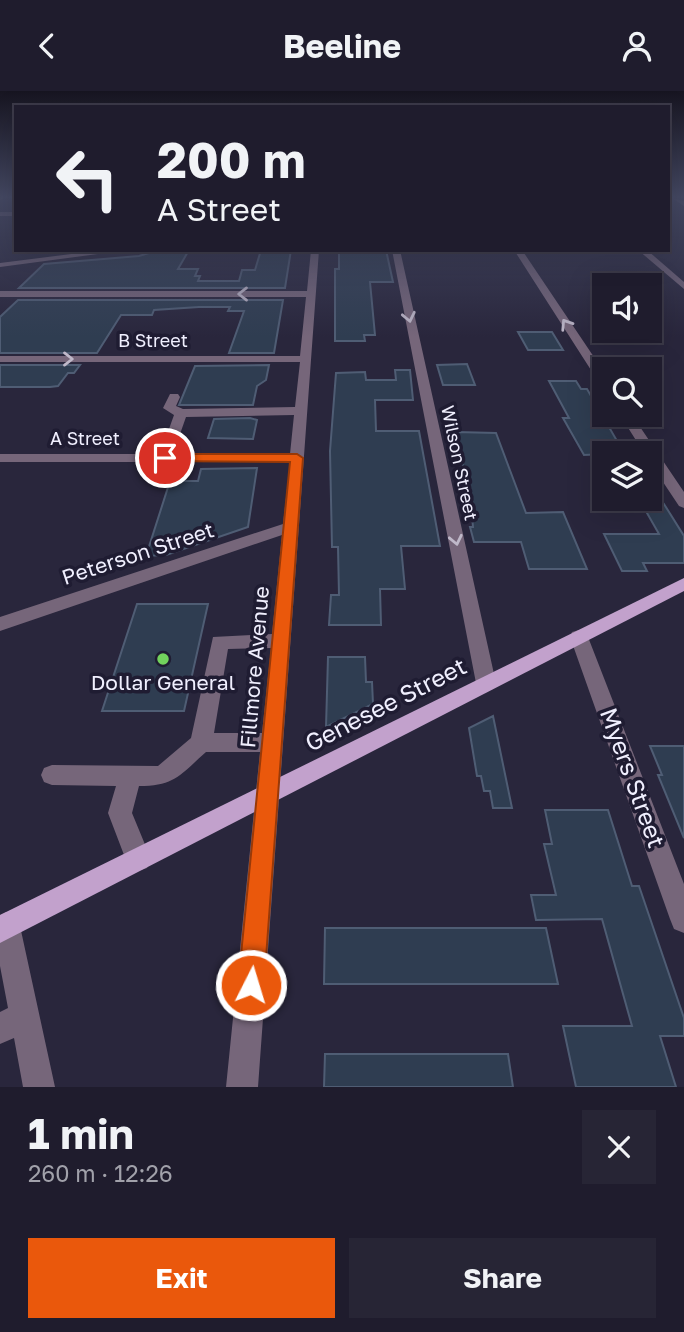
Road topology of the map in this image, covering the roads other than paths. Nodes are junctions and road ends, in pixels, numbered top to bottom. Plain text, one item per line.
1 (30, 252) edge
2 (110, 252) edge
3 (315, 252) edge
4 (396, 252) edge
5 (519, 252) edge
6 (644, 252) edge
7 (17, 263) junction
8 (0, 265) edge
9 (0, 277) edge
10 (684, 286) edge
11 (0, 294) edge
12 (311, 294) junction
13 (0, 359) edge
14 (305, 359) junction
15 (592, 363) edge
16 (174, 397) dead end
17 (301, 411) junction
18 (181, 413) junction
19 (634, 427) edge
20 (165, 458) junction
21 (297, 458) junction
22 (2, 462) edge
23 (684, 503) edge
24 (290, 527) junction
25 (684, 585) edge
26 (0, 624) edge
27 (579, 637) junction
28 (281, 641) junction
29 (486, 683) junction
30 (272, 742) junction
31 (201, 743) junction
32 (52, 775) dead end
33 (131, 775) junction
34 (267, 796) junction
35 (138, 859) junction
36 (684, 919) edge
37 (3, 927) edge
38 (12, 1022) edge
39 (39, 1087) edge
40 (242, 1087) edge

1 - 7 street
2 - 7 street
3 - 12 street, Fillmore Avenue
4 -> 29 street, Wilson Street
15 -> 5 street
6 - 10 street
7 - 8 street
7 - 9 street
12 -> 11 street
12 - 14 street, Fillmore Avenue
13 -> 14 street, B Street
14 - 17 street, Fillmore Avenue
16 - 18 street
17 - 18 street
17 - 21 street, Fillmore Avenue
18 - 20 street
19 - 23 street
20 - 21 street, A Street
20 - 22 street, A Street
21 - 24 street, Fillmore Avenue
24 - 26 street, Peterson Street
24 - 28 street, Fillmore Avenue
25 - 27 main road, Genesee Street
27 - 29 main road, Genesee Street
27 - 36 street, Myers Street
28 - 30 street, Fillmore Avenue
28 - 31 street
29 - 34 main road, Genesee Street
30 - 31 street
30 - 34 street, Fillmore Avenue
31 - 33 street
32 - 33 street
33 - 35 street
34 - 35 main road, Genesee Street
34 - 40 street, Fillmore Avenue
35 - 37 main road, Genesee Street
37 - 38 street
38 - 39 street

